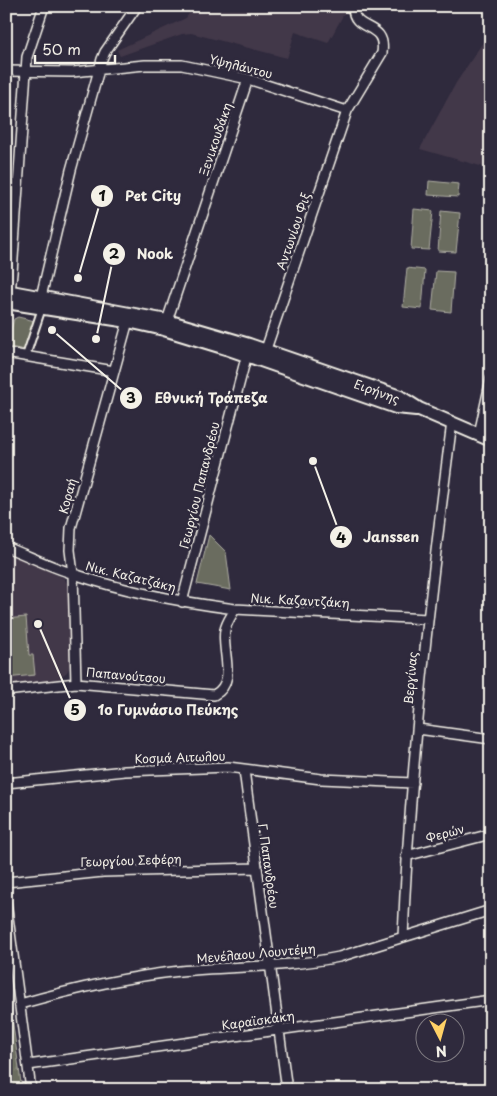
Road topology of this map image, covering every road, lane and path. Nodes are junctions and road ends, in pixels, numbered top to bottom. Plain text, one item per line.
1 (44, 6) edge
2 (137, 6) edge
3 (353, 6) edge
4 (100, 69) junction
5 (6, 71) edge
6 (26, 72) junction
7 (248, 79) junction
8 (347, 111) junction
9 (8, 299) edge
10 (41, 303) junction
11 (128, 321) junction
12 (167, 321) junction
13 (248, 350) junction
14 (6, 353) edge
15 (264, 355) junction
16 (26, 356) junction
17 (114, 371) junction
18 (491, 379) edge
19 (452, 422) junction
20 (485, 437) edge
21 (6, 547) edge
22 (73, 574) junction
23 (182, 602) junction
24 (235, 609) junction
25 (428, 619) junction
26 (76, 683) junction
27 (6, 691) edge
28 (214, 695) joint
29 (418, 729) junction
30 (491, 739) edge
31 (244, 770) junction
32 (6, 783) edge
33 (413, 783) junction
34 (491, 834) edge
35 (406, 856) junction
36 (256, 868) junction
37 (6, 882) edge
38 (6, 902) edge
39 (491, 910) edge
40 (403, 937) junction
41 (271, 966) junction
42 (491, 1000) edge
43 (20, 1004) junction
44 (279, 1029) junction
45 (28, 1065) junction
46 (31, 1090) edge
47 (287, 1090) edge

1 - 6 street
2 - 4 street
3 - 8 street, Αντωνίου Φιξ
4 - 6 street, Υψηλάντου
4 - 7 street, Υψηλάντου
4 - 10 street
5 - 6 street, Υψηλάντου
6 - 9 street
7 - 8 street, Υψηλάντου
7 - 12 street, Ξενικουδάκη
8 - 15 street, Αντωνίου Φιξ
9 - 10 main road, Ειρήνης
10 - 11 main road, Ειρήνης
10 - 12 main road, Ειρήνης
10 - 16 street
11 - 13 main road, Ειρήνης
11 - 17 street, Κοραή
12 - 13 main road, Ειρήνης
13 - 15 main road, Ειρήνης
13 - 23 street, Γεωργίου Παπανδρέου
14 - 16 street
15 - 19 main road, Ειρήνης
16 - 17 street
17 - 22 street, Κοραή
18 - 20 street
19 - 20 main road, Ειρήνης
19 - 25 street, Βεργίνας
21 - 22 street
22 - 23 street, Νικ. Καζατζάκη
22 - 26 street, Κοραή
23 - 24 street, Νικ. Καζατζάκη
24 - 25 street, Νικ. Καζαντζάκη
24 - 28 street, Νικ. Καζαντζάκη
25 - 29 street, Βεργίνας
26 - 27 street, Παπανούτσου
26 - 28 street, Παπανούτσου
29 - 30 street
29 - 33 street, Βεργίνας
31 - 32 street, Κοσμά Αιτωλου
31 - 33 street, Κοσμά Αιτωλου
31 - 36 street, Γ. Παπανδρέου
33 - 35 street, Βεργίνας
34 - 35 street, Φερών
35 - 40 street, Βεργίνας
36 - 37 street, Γεωργίου Σεφέρη
36 - 41 street, Γ. Παπανδρέου
38 - 43 street
39 - 40 street, Μενέλαου Λουντέμη
40 - 41 street, Μενέλαου Λουντέμη
41 - 43 street, Μενέλαου Λουντέμη
41 - 44 street, Γ. Παπανδρέου
42 - 44 street, Καραϊσκάκη
43 - 45 street
44 - 45 street, Καραϊσκάκη
44 - 47 street, Γ. Παπανδρέου
45 - 46 street

